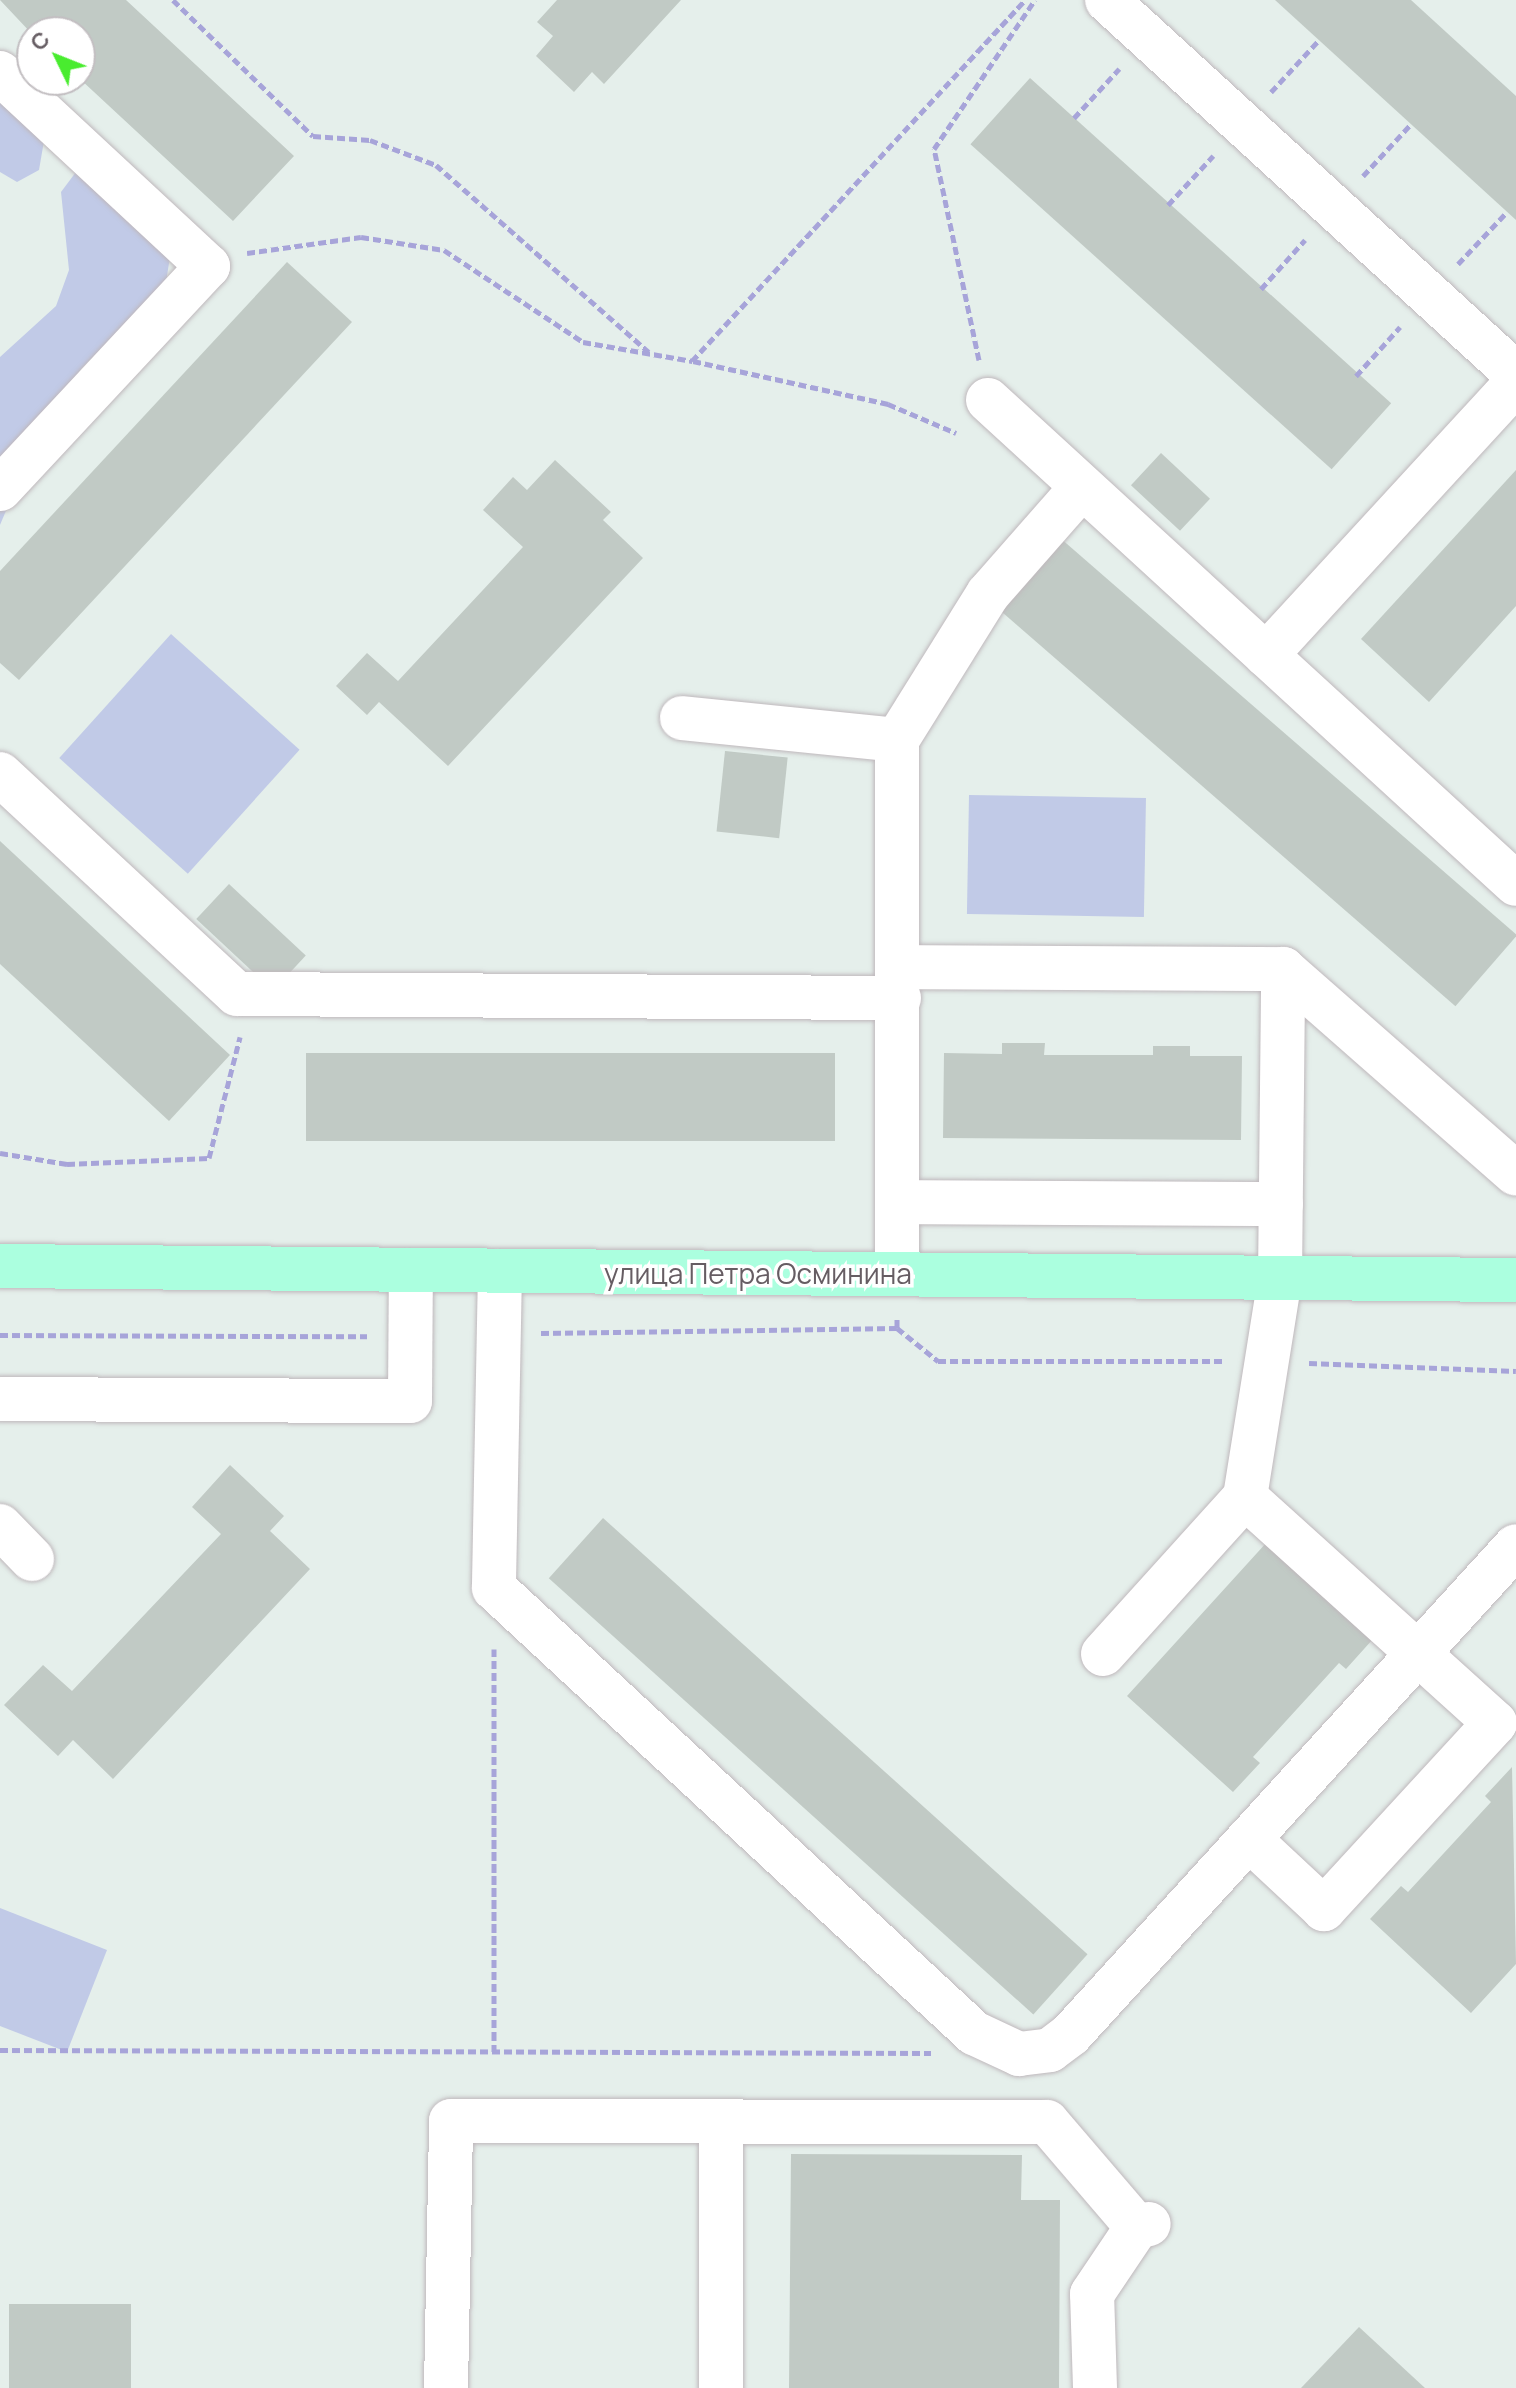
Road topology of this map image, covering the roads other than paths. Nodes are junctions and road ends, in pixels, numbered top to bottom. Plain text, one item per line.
1 (1107, 0) edge
2 (0, 73) edge
3 (1516, 374) edge
4 (1516, 383) edge
5 (979, 420) road end
6 (1082, 487) junction
7 (0, 489) edge
8 (1266, 655) junction
9 (682, 718) dead end
10 (897, 740) junction
11 (0, 774) edge
12 (1516, 884) edge
13 (1283, 969) junction
14 (899, 982) junction
15 (1516, 1174) edge
16 (897, 1202) junction
17 (1281, 1204) junction
18 (0, 1266) edge
19 (411, 1270) junction
20 (500, 1271) junction
21 (897, 1274) junction
22 (1280, 1278) junction
23 (1516, 1280) edge
24 (0, 1399) edge
25 (1245, 1497) junction
26 (0, 1526) edge
27 (1516, 1546) edge
28 (32, 1559) dead end
29 (1417, 1653) junction
30 (1103, 1654) dead end
31 (1505, 1733) edge
32 (1249, 1839) junction
33 (721, 2124) junction
34 (446, 2388) edge
35 (721, 2388) edge
36 (1095, 2388) edge

1 - 3 lane
2 - 7 lane
4 - 8 lane
5 - 6 lane
6 - 8 lane
6 - 10 lane
8 - 12 lane
9 - 10 lane
10 - 14 lane
11 - 14 lane
13 - 14 lane
13 - 15 lane
13 - 17 lane
14 - 16 lane
16 - 17 lane
16 - 21 lane
17 - 22 lane
18 - 19 main road, улица Петра Осминина
19 - 20 main road, улица Петра Осминина
19 - 24 lane
20 - 21 main road, улица Петра Осминина
20 - 32 lane
21 - 22 main road, улица Петра Осминина
22 - 23 main road, улица Петра Осминина
22 - 25 lane
25 - 29 lane
25 - 30 lane
26 - 28 lane
27 - 29 lane
29 - 31 lane
29 - 32 lane
31 - 32 lane
33 - 34 lane
33 - 35 lane
33 - 36 lane

